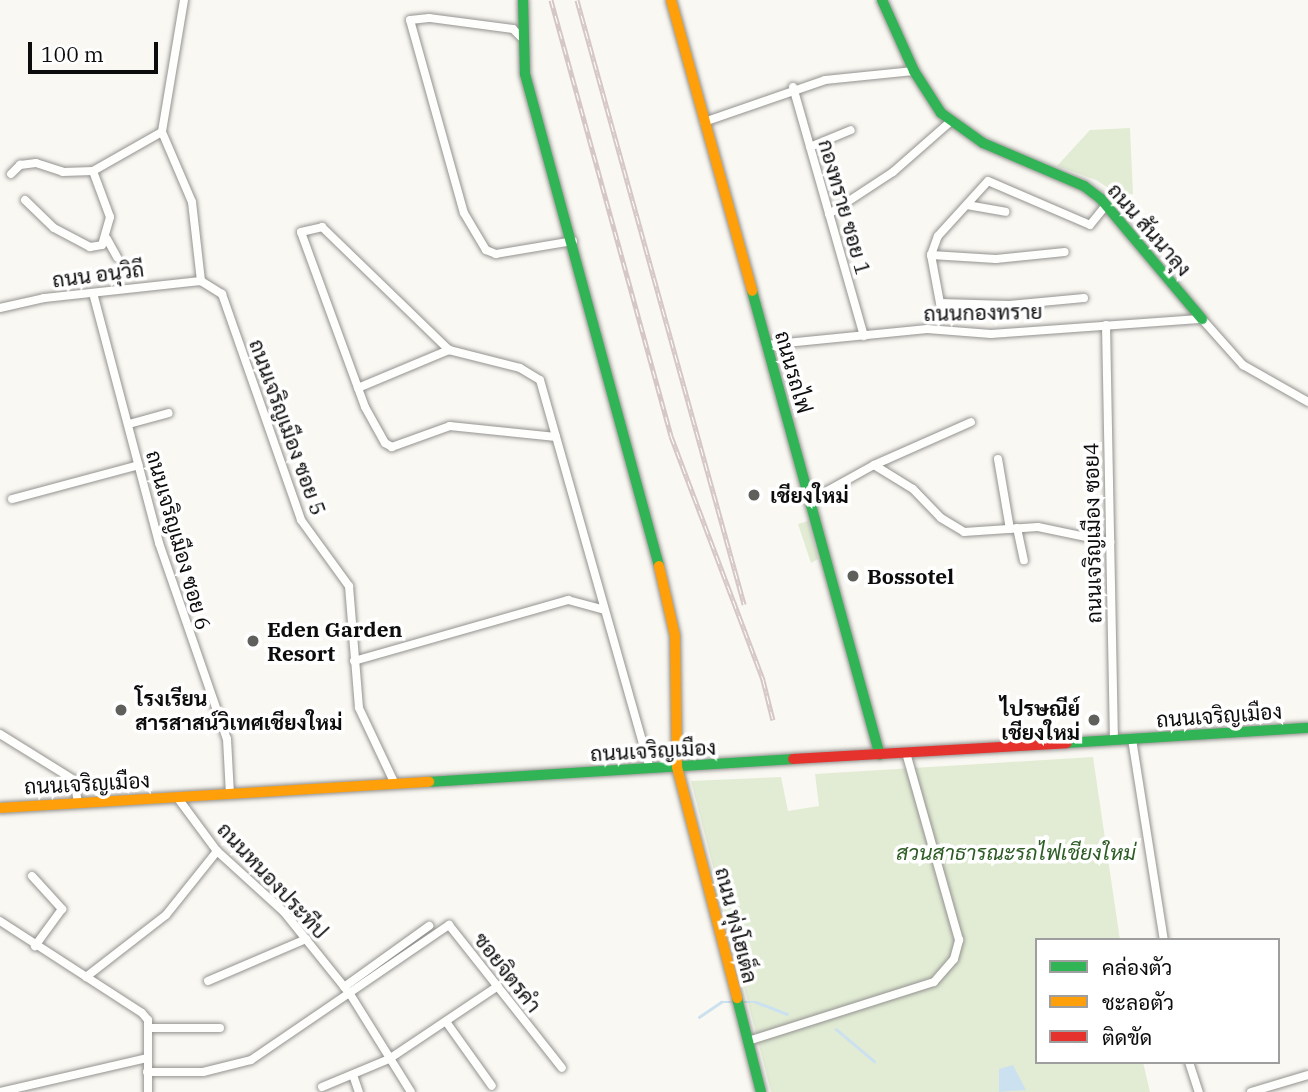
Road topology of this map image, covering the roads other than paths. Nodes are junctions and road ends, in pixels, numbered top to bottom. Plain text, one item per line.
1 (184, 0) edge
2 (523, 0) edge
3 (671, 0) edge
4 (882, 0) edge
5 (521, 37) junction
6 (914, 71) junction
7 (793, 88) junction
8 (951, 121) junction
9 (704, 122) junction
10 (851, 130) dead end
11 (162, 132) junction
12 (810, 148) junction
13 (93, 171) junction
14 (11, 174) dead end
15 (25, 200) dead end
16 (967, 205) junction
17 (1106, 205) junction
18 (1005, 212) dead end
19 (829, 214) junction
20 (107, 239) junction
21 (573, 242) junction
22 (1065, 252) dead end
23 (931, 255) junction
24 (117, 257) dead end
25 (201, 281) junction
26 (93, 293) junction
27 (1084, 298) dead end
28 (0, 309) edge
29 (1202, 319) junction
30 (1106, 325) junction
31 (864, 336) junction
32 (766, 345) junction
33 (449, 350) junction
34 (358, 388) junction
35 (1308, 402) edge
36 (169, 413) dead end
37 (971, 422) dead end
38 (129, 424) junction
39 (555, 437) junction
40 (998, 459) dead end
41 (139, 465) junction
42 (874, 465) junction
43 (12, 499) dead end
44 (809, 501) junction
45 (1014, 528) junction
46 (1110, 542) junction
47 (1024, 559) dead end
48 (603, 609) junction
49 (354, 661) junction
50 (1308, 728) edge
51 (0, 734) edge
52 (1132, 739) junction
53 (1114, 740) junction
54 (677, 748) junction
55 (906, 754) junction
56 (880, 755) junction
57 (677, 767) junction
58 (698, 767) junction
59 (653, 769) junction
60 (395, 784) junction
61 (230, 794) junction
62 (177, 797) junction
63 (78, 803) junction
64 (0, 808) edge
65 (217, 851) junction
66 (32, 876) dead end
67 (0, 921) edge
68 (429, 926) dead end
69 (1164, 938) edge
70 (306, 939) junction
71 (35, 946) junction
72 (86, 977) junction
73 (208, 981) dead end
74 (498, 986) junction
75 (347, 991) junction
76 (447, 1023) junction
77 (148, 1028) junction
78 (220, 1028) dead end
79 (748, 1041) junction
80 (147, 1058) junction
81 (389, 1059) junction
82 (1190, 1064) edge
83 (562, 1068) dead end
84 (147, 1072) junction
85 (353, 1074) junction
86 (1308, 1075) edge
87 (492, 1086) dead end
88 (322, 1087) dead end
89 (0, 1092) edge
90 (148, 1092) edge
91 (359, 1092) edge
92 (411, 1092) edge
93 (761, 1092) edge
94 (1199, 1092) edge
95 (1251, 1092) edge

1 - 11 street
2 - 5 main road, ถนน ทุ่งโฮเต็ล
3 - 9 main road, ถนนรถไฟ
4 - 6 main road, ถนน สันนาลุง
5 - 21 main road, ถนน ทุ่งโฮเต็ล
5 - 21 street
6 - 7 street
6 - 8 main road, ถนน สันนาลุง
7 - 9 street
7 - 12 street, กองทราย ซอย 1
8 - 17 main road, ถนน สันนาลุง
8 - 19 street
9 - 32 main road, ถนนรถไฟ
10 - 12 street
11 - 13 street
11 - 25 street
12 - 19 street, กองทราย ซอย 1
13 - 14 street
13 - 20 street
15 - 20 street
16 - 17 street
16 - 18 street
16 - 23 street
17 - 29 main road, ถนน สันนาลุง
19 - 31 street, กองทราย ซอย 1
20 - 24 street
21 - 54 main road, ถนน ทุ่งโฮเต็ล
22 - 23 street
23 - 27 street
25 - 26 street, ถนน อนุวิถี
25 - 49 street, ถนนเจริญเมือง ซอย 5
26 - 28 street, ถนน อนุวิถี
26 - 38 street, ถนนเจริญเมือง ซอย 6
29 - 30 street, ถนนกองทราย
29 - 35 street, ถนน สันนาลุง
30 - 31 street, ถนนกองทราย
30 - 46 street, ถนนเจริญเมือง ซอย4
31 - 32 street, ถนนกองทราย
32 - 44 main road, ถนนรถไฟ
33 - 34 street
33 - 34 street
33 - 39 street
34 - 39 street
36 - 38 street
37 - 42 street
38 - 41 street, ถนนเจริญเมือง ซอย 6
39 - 48 street
40 - 45 street
41 - 43 street
41 - 61 street, ถนนเจริญเมือง ซอย 6
42 - 44 street
42 - 45 street
44 - 56 main road, ถนนรถไฟ
45 - 46 street
45 - 47 street
46 - 53 street, ถนนเจริญเมือง ซอย4
48 - 49 street
48 - 59 street
49 - 60 street, ถนนเจริญเมือง ซอย 5
50 - 52 main road, ถนนเจริญเมือง
51 - 63 street
52 - 53 main road, ถนนเจริญเมือง
52 - 69 street
53 - 55 main road, ถนนเจริญเมือง
54 - 57 main road, ถนน ทุ่งโฮเต็ล
54 - 58 main road
54 - 59 main road
55 - 56 main road, ถนนเจริญเมือง
55 - 79 street
56 - 58 main road, ถนนเจริญเมือง
57 - 58 main road, ถนนเจริญเมือง
57 - 59 main road, ถนนเจริญเมือง
57 - 79 main road, ถนน ทุ่งโฮเต็ล
59 - 60 main road, ถนนเจริญเมือง
60 - 61 main road, ถนนเจริญเมือง
61 - 62 main road, ถนนเจริญเมือง
62 - 63 main road, ถนนเจริญเมือง
62 - 65 street, ถนนหนองประทีป
63 - 64 main road, ถนนเจริญเมือง
65 - 70 street, ถนนหนองประทีป
65 - 72 street
66 - 71 street
67 - 71 street
68 - 75 street
70 - 73 street
70 - 75 street, ถนนหนองประทีป
71 - 72 street
72 - 77 street
74 - 75 street, ซอยจิตรคำ
74 - 76 street
74 - 83 street, ซอยจิตรคำ
75 - 81 street, ถนนหนองประทีป
75 - 84 street
76 - 81 street
76 - 87 street
77 - 78 street
77 - 80 street
79 - 93 main road, ถนน ทุ่งโฮเต็ล
80 - 84 street
80 - 89 street
81 - 85 street
81 - 92 street, ถนนหนองประทีป
82 - 94 street
84 - 90 street
85 - 88 street
85 - 91 street
86 - 95 street

